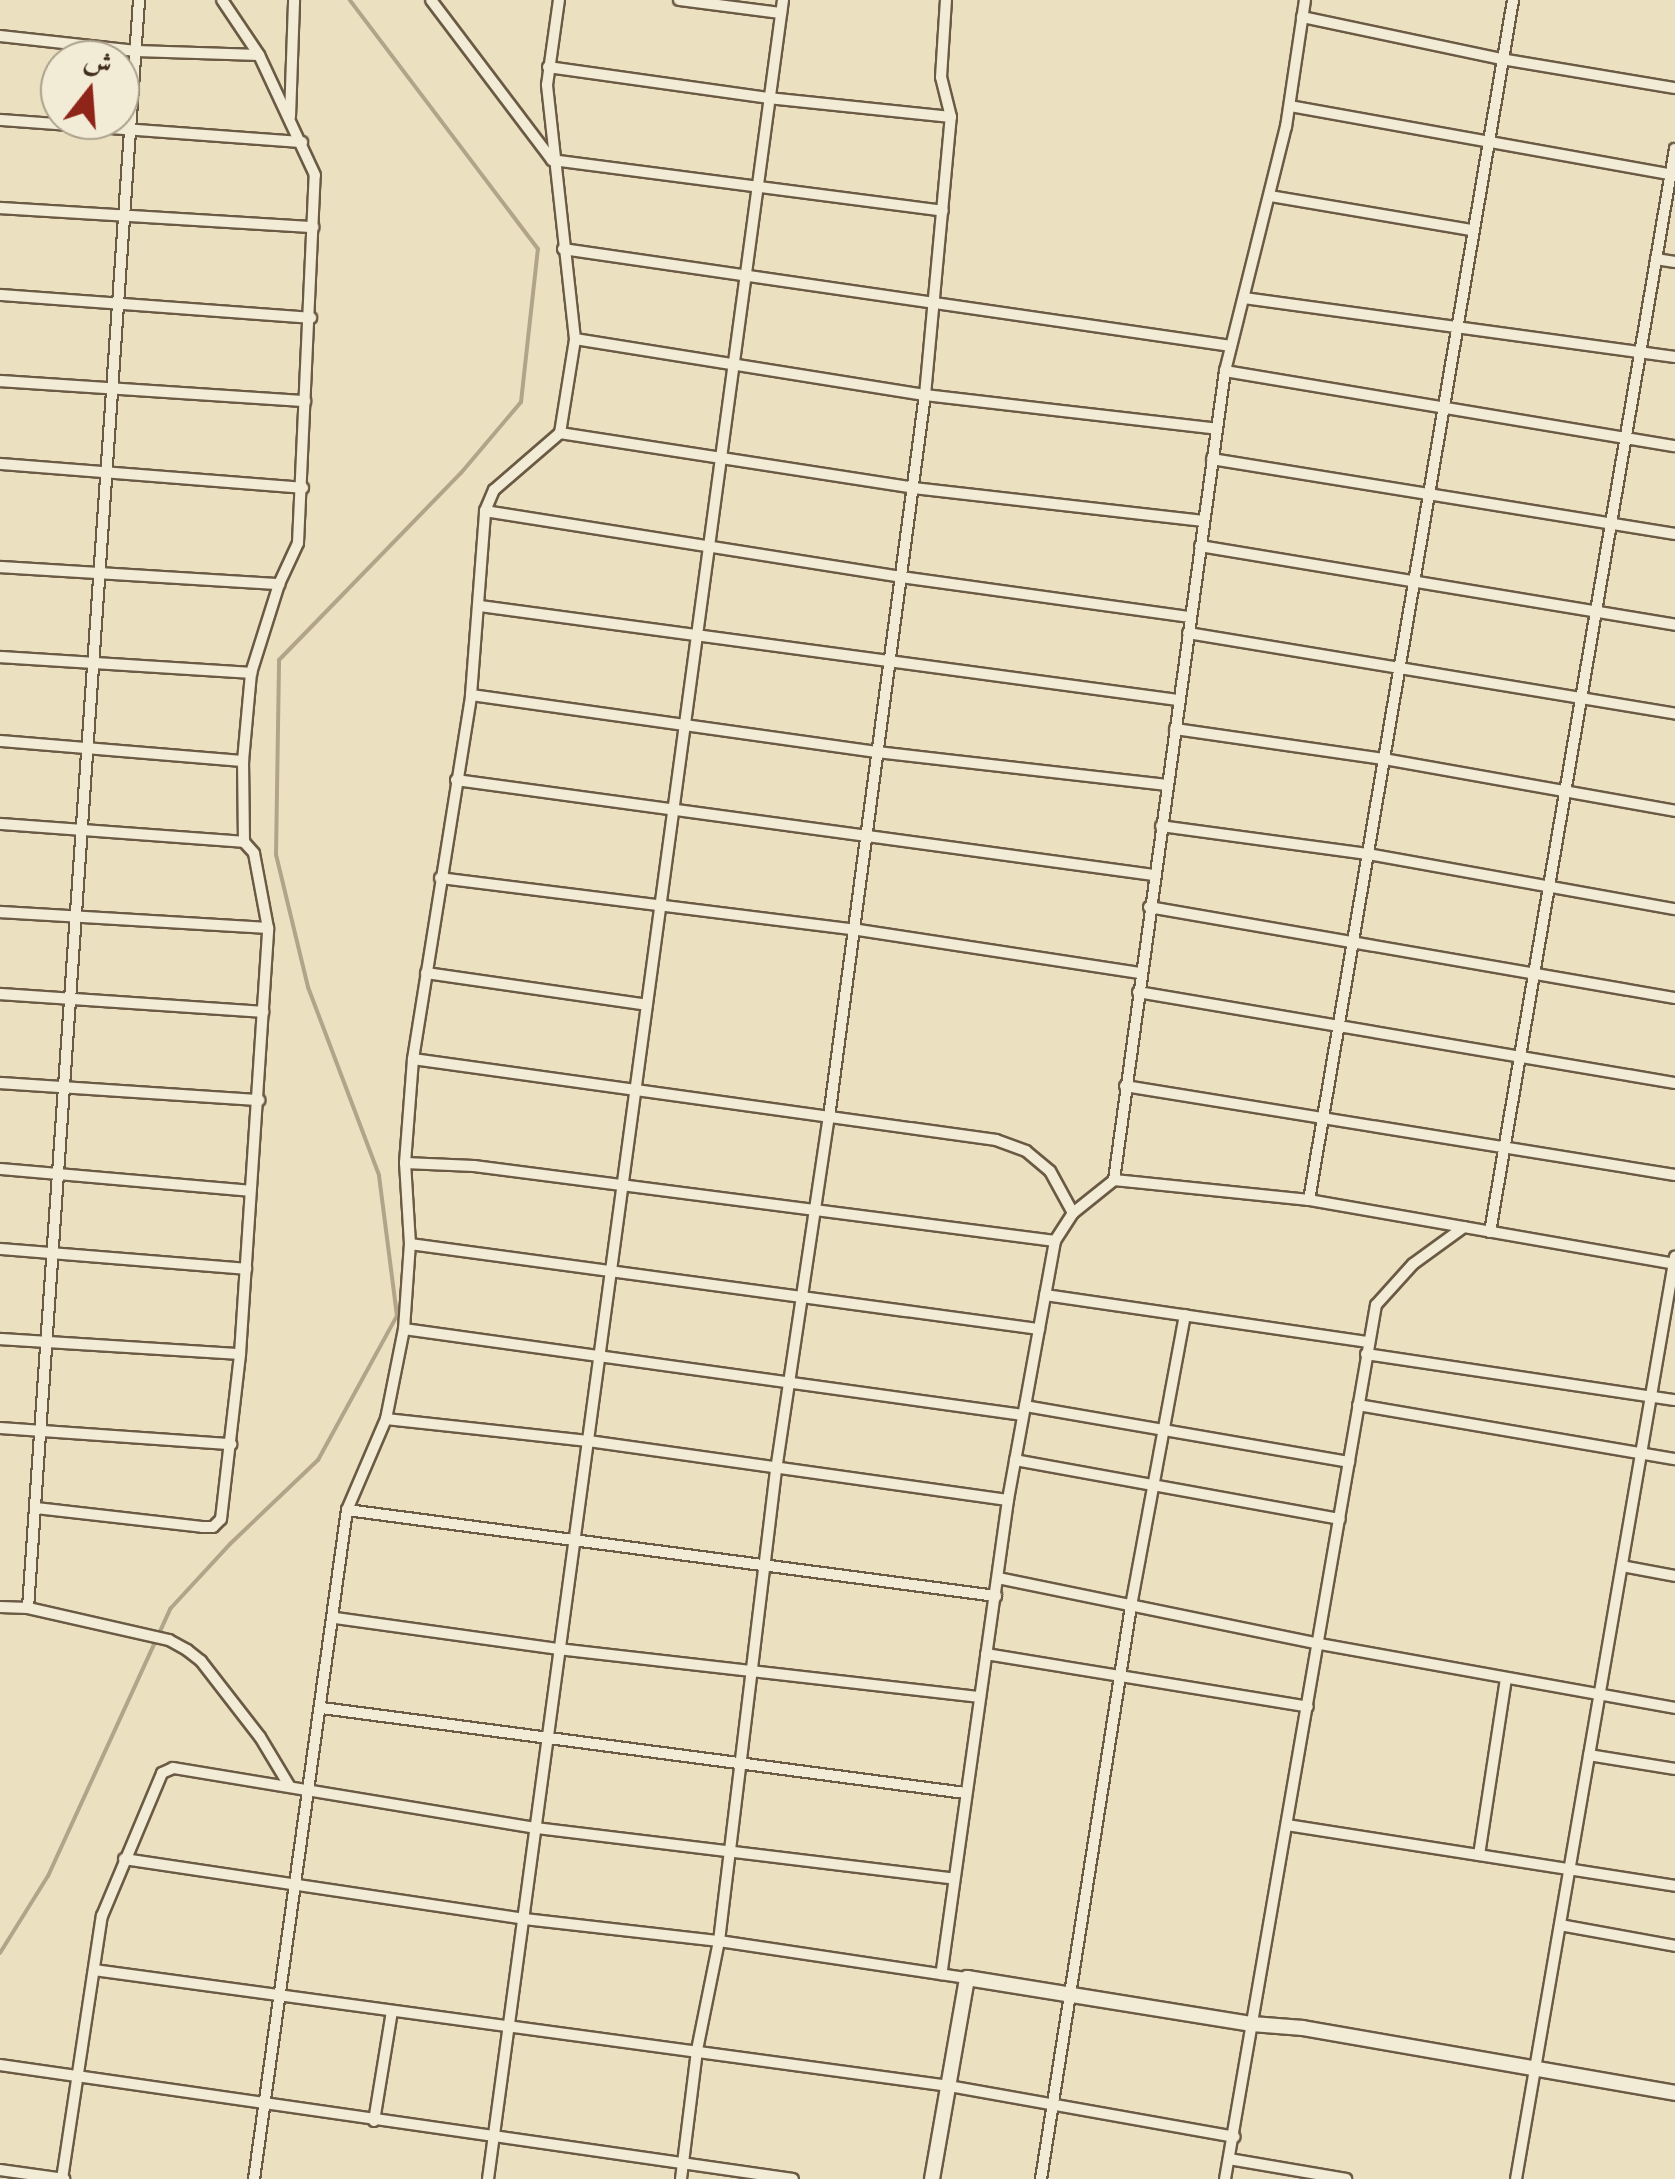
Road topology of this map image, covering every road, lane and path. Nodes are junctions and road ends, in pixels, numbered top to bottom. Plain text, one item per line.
1 (140, 0) edge
2 (222, 0) edge
3 (294, 0) edge
4 (431, 0) edge
5 (559, 0) edge
6 (679, 0) edge
7 (783, 0) edge
8 (946, 0) edge
9 (1305, 0) edge
10 (1512, 0) edge
11 (782, 14) junction
12 (1302, 17) junction
13 (0, 36) edge
14 (40, 40) edge
15 (137, 40) edge
16 (140, 51) edge
17 (259, 55) junction
18 (1501, 58) junction
19 (548, 66) junction
20 (1675, 88) edge
21 (768, 98) junction
22 (1290, 106) junction
23 (951, 117) junction
24 (290, 118) junction
25 (0, 120) edge
26 (40, 123) edge
27 (140, 131) edge
28 (1488, 139) junction
29 (127, 140) edge
30 (302, 142) junction
31 (1675, 149) edge
32 (552, 160) junction
33 (1673, 174) edge
34 (757, 187) junction
35 (1270, 196) junction
36 (0, 208) edge
37 (942, 211) junction
38 (121, 218) junction
39 (314, 227) junction
40 (1472, 230) junction
41 (563, 249) junction
42 (1656, 259) junction
43 (1675, 262) edge
44 (748, 277) junction
45 (0, 294) edge
46 (1244, 298) junction
47 (115, 302) junction
48 (934, 306) junction
49 (311, 318) junction
50 (1458, 327) junction
51 (574, 339) junction
52 (1231, 346) junction
53 (1640, 351) junction
54 (1675, 356) edge
55 (735, 367) junction
56 (1225, 371) junction
57 (0, 381) edge
58 (111, 389) junction
59 (925, 395) junction
60 (305, 401) junction
61 (1444, 406) junction
62 (1216, 429) junction
63 (560, 432) junction
64 (1626, 437) junction
65 (1675, 446) edge
66 (721, 458) junction
67 (1212, 459) junction
68 (0, 464) edge
69 (108, 472) junction
70 (302, 488) junction
71 (914, 488) junction
72 (1430, 493) junction
73 (485, 511) junction
74 (1203, 521) junction
75 (1609, 523) junction
76 (1675, 534) edge
77 (709, 545) junction
78 (1200, 546) junction
79 (0, 567) edge
80 (100, 575) junction
81 (901, 577) junction
82 (1415, 580) junction
83 (279, 584) junction
84 (480, 606) junction
85 (1594, 610) junction
86 (1190, 616) junction
87 (1675, 625) edge
88 (1188, 633) junction
89 (694, 637) junction
90 (0, 656) edge
91 (889, 662) junction
92 (95, 664) junction
93 (1400, 666) junction
94 (251, 674) junction
95 (472, 695) junction
96 (1580, 696) junction
97 (1178, 700) junction
98 (1675, 714) edge
99 (684, 725) junction
100 (1174, 728) junction
101 (0, 741) edge
102 (86, 746) junction
103 (877, 752) junction
104 (1384, 759) junction
105 (243, 761) junction
106 (456, 780) junction
107 (1166, 786) junction
108 (1564, 790) junction
109 (674, 809) junction
110 (1675, 811) edge
111 (0, 824) edge
112 (1161, 826) junction
113 (80, 830) junction
114 (866, 835) junction
115 (244, 842) junction
116 (1368, 854) junction
117 (1154, 874) junction
118 (440, 878) junction
119 (1548, 884) junction
120 (662, 906) junction
121 (1150, 908) junction
122 (1675, 909) edge
123 (0, 912) edge
124 (77, 918) junction
125 (268, 928) junction
126 (852, 928) junction
127 (1353, 943) junction
128 (426, 973) junction
129 (1140, 973) junction
130 (1533, 974) junction
131 (1138, 992) junction
132 (0, 994) edge
133 (72, 998) junction
134 (1675, 998) edge
135 (647, 1005) junction
136 (263, 1012) junction
137 (1339, 1026) junction
138 (1520, 1056) junction
139 (413, 1059) junction
140 (0, 1083) edge
141 (1675, 1083) edge
142 (1124, 1086) junction
143 (66, 1087) junction
144 (636, 1090) junction
145 (259, 1100) junction
146 (829, 1116) junction
147 (1323, 1118) junction
148 (1504, 1147) junction
149 (405, 1163) junction
150 (0, 1169) edge
151 (59, 1174) junction
152 (1675, 1175) edge
153 (1114, 1180) junction
154 (622, 1185) junction
155 (250, 1191) junction
156 (1309, 1200) junction
157 (816, 1210) junction
158 (1074, 1213) junction
159 (1464, 1227) junction
160 (1490, 1232) junction
161 (1055, 1241) junction
162 (410, 1244) junction
163 (0, 1249) edge
164 (54, 1254) junction
165 (1675, 1262) edge
166 (246, 1269) junction
167 (612, 1272) junction
168 (1045, 1295) junction
169 (803, 1296) junction
170 (1185, 1315) junction
171 (404, 1329) junction
172 (1039, 1330) junction
173 (0, 1339) edge
174 (48, 1342) junction
175 (1367, 1348) junction
176 (240, 1354) junction
177 (602, 1357) junction
178 (789, 1383) junction
179 (1651, 1396) junction
180 (1675, 1400) edge
181 (1358, 1405) junction
182 (1024, 1410) junction
183 (386, 1419) junction
184 (0, 1428) edge
185 (1162, 1429) junction
186 (41, 1431) junction
187 (588, 1442) junction
188 (230, 1444) junction
189 (1641, 1453) junction
190 (1675, 1459) edge
191 (1015, 1460) junction
192 (1349, 1462) junction
193 (776, 1470) junction
194 (1152, 1485) junction
195 (1008, 1500) junction
196 (36, 1508) junction
197 (348, 1510) junction
198 (1340, 1519) junction
199 (572, 1539) junction
200 (763, 1566) junction
201 (1622, 1566) junction
202 (1675, 1576) edge
203 (998, 1578) junction
204 (996, 1596) junction
205 (1130, 1606) junction
206 (0, 1608) edge
207 (28, 1608) junction
208 (335, 1618) junction
209 (1320, 1644) junction
210 (558, 1649) junction
211 (986, 1654) junction
212 (751, 1671) junction
213 (1120, 1678) junction
214 (1506, 1679) junction
215 (1599, 1696) junction
216 (980, 1698) junction
217 (1308, 1707) junction
218 (322, 1708) junction
219 (1675, 1708) edge
220 (547, 1736) junction
221 (1589, 1755) junction
222 (740, 1762) junction
223 (1675, 1769) edge
224 (290, 1787) junction
225 (309, 1791) junction
226 (966, 1794) junction
227 (1287, 1825) junction
228 (536, 1828) junction
229 (730, 1850) junction
230 (1479, 1855) junction
231 (124, 1858) junction
232 (1570, 1869) junction
233 (952, 1878) junction
234 (295, 1884) junction
235 (1675, 1886) edge
236 (525, 1920) junction
237 (1560, 1924) junction
238 (719, 1941) junction
239 (1675, 1946) edge
240 (94, 1970) junction
241 (940, 1974) junction
242 (966, 1978) junction
243 (278, 1996) junction
244 (1073, 1996) junction
245 (392, 2011) junction
246 (1252, 2024) junction
247 (510, 2027) junction
248 (697, 2050) junction
249 (0, 2065) edge
250 (1535, 2068) junction
251 (77, 2079) junction
252 (949, 2086) junction
253 (1675, 2093) edge
254 (1052, 2102) junction
255 (262, 2105) junction
256 (374, 2122) junction
257 (1234, 2137) junction
258 (494, 2139) junction
259 (1229, 2159) junction
260 (683, 2164) junction
261 (0, 2170) edge
262 (63, 2179) edge
263 (254, 2179) edge
264 (488, 2179) edge
265 (681, 2179) edge
266 (792, 2179) edge
267 (932, 2179) edge
268 (1041, 2179) edge
269 (1225, 2179) edge
270 (1346, 2179) edge
271 (1516, 2179) edge

1 - 15 street
2 - 17 street
3 - 24 street
4 - 32 street
5 - 19 street
6 - 11 street
7 - 11 street
8 - 23 street
9 - 12 street
10 - 18 street
11 - 21 street
12 - 18 street
12 - 22 street
13 - 14 street
16 - 17 street
17 - 24 street
18 - 20 street
18 - 28 street
19 - 21 street
19 - 32 street
21 - 23 street
21 - 34 street
22 - 28 street
22 - 35 street
23 - 37 street
24 - 30 street
25 - 26 street
27 - 30 street
28 - 33 street
28 - 40 street
29 - 38 street
30 - 39 street
31 - 33 street
32 - 34 street
32 - 41 street
33 - 42 street
34 - 37 street
34 - 44 street
35 - 40 street
35 - 46 street
36 - 38 street
37 - 48 street
38 - 39 street
38 - 47 street
39 - 49 street
40 - 50 street
41 - 44 street
41 - 51 street
42 - 43 street
42 - 53 street
44 - 48 street
44 - 55 street
45 - 47 street
46 - 50 street
46 - 52 street
47 - 49 street
47 - 58 street
48 - 52 street
48 - 59 street
49 - 60 street
50 - 53 street
50 - 61 street
51 - 55 street
51 - 63 street
52 - 56 street
53 - 54 street
53 - 64 street
55 - 59 street
55 - 66 street
56 - 61 street
56 - 62 street
57 - 58 street
58 - 60 street
58 - 69 street
59 - 62 street
59 - 71 street
60 - 70 street
61 - 64 street
61 - 72 street
62 - 67 street
63 - 66 street
63 - 73 street
64 - 65 street
64 - 75 street
66 - 71 street
66 - 77 street
67 - 72 street
67 - 74 street
68 - 69 street
69 - 70 street
69 - 80 street
70 - 83 street
71 - 74 street
71 - 81 street
72 - 75 street
72 - 82 street
73 - 77 street
73 - 84 street
74 - 78 street
75 - 76 street
75 - 85 street
77 - 81 street
77 - 89 street
78 - 82 street
78 - 86 street
79 - 80 street
80 - 83 street
80 - 92 street
81 - 86 street
81 - 91 street
82 - 85 street
82 - 93 street
83 - 94 street
84 - 89 street
84 - 95 street
85 - 87 street
85 - 96 street
86 - 88 street
88 - 93 street
88 - 97 street
89 - 91 street
89 - 99 street
90 - 92 street
91 - 97 street
91 - 103 street
92 - 94 street
92 - 102 street
93 - 96 street
93 - 104 street
94 - 105 street
95 - 99 street
95 - 106 street
96 - 98 street
96 - 108 street
97 - 100 street
99 - 103 street
99 - 109 street
100 - 104 street
100 - 107 street
101 - 102 street
102 - 105 street
102 - 113 street
103 - 107 street
103 - 114 street
104 - 108 street
104 - 116 street
105 - 115 street
106 - 109 street
106 - 118 street
107 - 112 street
108 - 110 street
108 - 119 street
109 - 114 street
109 - 120 street
111 - 113 street
112 - 116 street
112 - 117 street
113 - 115 street
113 - 124 street
114 - 117 street
114 - 126 street
115 - 125 street
116 - 119 street
116 - 127 street
117 - 121 street
118 - 120 street
118 - 128 street
119 - 122 street
119 - 130 street
120 - 126 street
120 - 135 street
121 - 127 street
121 - 129 street
123 - 124 street
124 - 125 street
124 - 133 street
125 - 136 street
126 - 129 street
126 - 146 street
127 - 130 street
127 - 137 street
128 - 135 street
128 - 139 street
129 - 131 street
130 - 134 street
130 - 138 street
131 - 137 street
131 - 142 street
132 - 133 street
133 - 136 street
133 - 143 street
135 - 144 street
136 - 145 street
137 - 138 street
137 - 147 street
138 - 141 street
138 - 148 street
139 - 144 street
139 - 149 street
140 - 143 street
142 - 147 street
142 - 153 street
143 - 145 street
143 - 151 street
144 - 146 street
144 - 154 street
145 - 155 street
146 - 157 street
146 - 158 street
147 - 148 street
147 - 156 street
148 - 152 street
148 - 160 street
149 - 154 street
149 - 162 street
150 - 151 street
151 - 155 street
151 - 164 street
153 - 156 street
153 - 158 street
154 - 157 street
154 - 167 street
155 - 166 street
156 - 159 street
157 - 161 street
157 - 169 street
158 - 161 street
159 - 160 street
159 - 175 street
160 - 165 street
161 - 168 street
162 - 167 street
162 - 171 street
163 - 164 street
164 - 166 street
164 - 174 street
165 - 179 street
166 - 176 street
167 - 169 street
167 - 177 street
168 - 170 street
168 - 172 street
169 - 172 street
169 - 178 street
170 - 175 street
170 - 185 street
171 - 177 street
171 - 183 street
172 - 182 street
173 - 174 street
174 - 176 street
174 - 186 street
175 - 179 street
175 - 181 street
176 - 188 street
177 - 178 street
177 - 187 street
178 - 182 street
178 - 193 street
179 - 180 street
179 - 189 street
181 - 189 street
181 - 192 street
182 - 185 street
182 - 191 street
183 - 187 street
183 - 197 street
184 - 186 street
185 - 192 street
185 - 194 street
186 - 188 street
186 - 196 street
187 - 193 street
187 - 199 street
188 - 196 street
189 - 190 street
189 - 201 street
191 - 194 street
191 - 195 street
192 - 198 street
193 - 195 street
193 - 200 street
194 - 198 street
194 - 205 street
195 - 203 street
196 - 207 street
197 - 199 street
197 - 208 street
198 - 209 street
199 - 200 street
199 - 210 street
200 - 204 street
200 - 212 street
201 - 202 street
201 - 215 street
203 - 204 street
203 - 205 street
204 - 211 street
205 - 209 street
205 - 213 street
206 - 207 street
207 - 224 street
208 - 210 street
208 - 218 street
209 - 214 street
209 - 217 street
210 - 212 street
210 - 220 street
211 - 213 street
211 - 216 street
212 - 216 street
212 - 222 street
213 - 217 street
213 - 244 street
214 - 215 street
214 - 230 street
215 - 219 street
215 - 221 street
216 - 226 street
217 - 227 street
218 - 220 street
218 - 225 street
220 - 222 street
220 - 228 street
221 - 223 street
221 - 232 street
222 - 226 street
222 - 229 street
224 - 225 street
224 - 231 street
225 - 228 street
225 - 234 street
226 - 233 street
227 - 230 street
227 - 246 street
228 - 229 street
228 - 236 street
229 - 233 street
229 - 238 street
230 - 232 street
231 - 234 street
231 - 240 street
232 - 235 street
232 - 237 street
233 - 241 street
234 - 236 street
234 - 243 street
236 - 238 street
236 - 247 street
237 - 239 street
237 - 250 street
238 - 241 street
238 - 248 street
240 - 243 street
240 - 251 street
241 - 242 street
242 - 244 street
242 - 252 street
243 - 245 street
243 - 255 street
244 - 246 street
244 - 254 street
245 - 247 street
245 - 256 street
246 - 250 street
246 - 257 street
247 - 248 street
247 - 258 street
248 - 252 street
248 - 260 street
249 - 251 street
250 - 253 street
250 - 271 street
251 - 255 street
251 - 262 street
252 - 254 street
252 - 267 street
254 - 257 street
254 - 268 street
255 - 256 street
255 - 263 street
256 - 258 street
257 - 259 street
258 - 260 street
258 - 264 street
259 - 269 street
259 - 270 street
260 - 265 street
260 - 266 street
261 - 262 street

